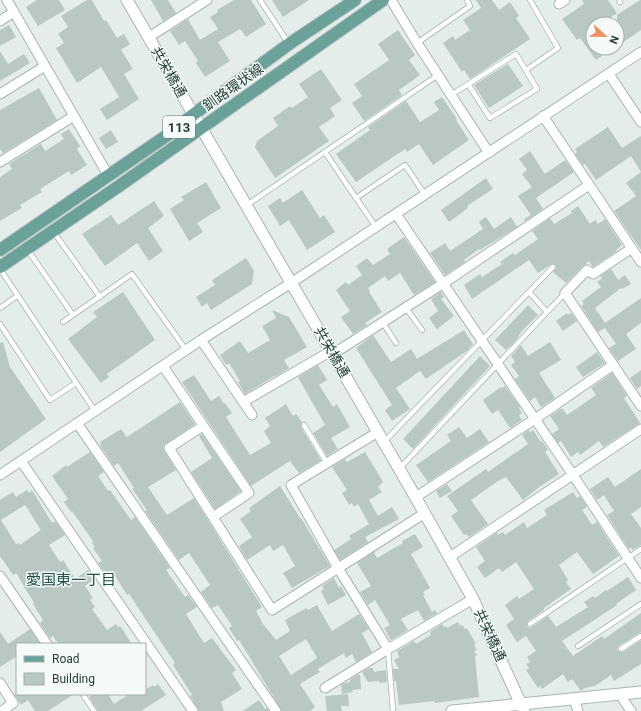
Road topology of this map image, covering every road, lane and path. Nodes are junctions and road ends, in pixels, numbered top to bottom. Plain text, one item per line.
1 (7, 0) edge
2 (127, 0) edge
3 (207, 0) edge
4 (260, 0) edge
5 (383, 0) edge
6 (391, 0) edge
7 (467, 0) edge
8 (530, 0) edge
9 (349, 2) edge
10 (14, 12) junction
11 (0, 21) edge
12 (149, 37) junction
13 (417, 43) junction
14 (289, 44) junction
15 (641, 52) edge
16 (45, 66) junction
17 (526, 70) junction
18 (609, 74) junction
19 (438, 75) junction
20 (468, 84) junction
21 (0, 94) edge
22 (451, 95) junction
23 (194, 114) junction
24 (74, 116) junction
25 (543, 116) junction
26 (641, 122) edge
27 (201, 128) junction
28 (325, 152) junction
29 (489, 153) junction
30 (0, 162) edge
31 (108, 175) junction
32 (589, 185) junction
33 (425, 195) junction
34 (356, 198) junction
35 (246, 205) junction
36 (396, 214) junction
37 (376, 227) junction
38 (53, 231) junction
39 (632, 248) junction
40 (27, 249) junction
41 (0, 250) edge
42 (641, 262) edge
43 (553, 267) dead end
44 (0, 268) edge
45 (291, 283) junction
46 (444, 283) junction
47 (529, 292) junction
48 (565, 293) junction
49 (17, 296) junction
50 (100, 297) junction
51 (0, 308) edge
52 (406, 308) junction
53 (547, 312) junction
54 (73, 315) junction
55 (63, 322) dead end
56 (383, 323) junction
57 (0, 324) edge
58 (422, 330) dead end
59 (201, 340) junction
60 (482, 341) junction
61 (396, 343) dead end
62 (186, 350) junction
63 (332, 353) junction
64 (497, 365) junction
65 (613, 365) junction
66 (163, 366) junction
67 (76, 383) junction
68 (243, 402) junction
69 (641, 406) edge
70 (95, 411) junction
71 (252, 416) dead end
72 (535, 419) junction
73 (77, 423) junction
74 (304, 425) dead end
75 (203, 426) junction
76 (641, 429) edge
77 (378, 432) junction
78 (384, 442) junction
79 (21, 461) junction
80 (327, 463) junction
81 (399, 468) junction
82 (0, 475) edge
83 (573, 475) junction
84 (416, 497) junction
85 (425, 513) junction
86 (213, 517) junction
87 (641, 549) edge
88 (450, 557) junction
89 (628, 558) junction
90 (338, 568) junction
91 (0, 576) edge
92 (641, 578) edge
93 (473, 600) junction
94 (641, 604) edge
95 (530, 624) dead end
96 (641, 636) edge
97 (46, 643) edge
98 (578, 646) dead end
99 (621, 648) dead end
100 (388, 649) junction
101 (0, 683) edge
102 (325, 688) dead end
103 (641, 692) edge
104 (620, 695) junction
105 (84, 696) dead end
106 (574, 699) junction
107 (522, 708) edge
108 (2, 711) edge
109 (94, 711) edge
110 (193, 711) edge
111 (276, 711) edge
112 (393, 711) edge
113 (452, 711) edge
114 (578, 711) edge
115 (631, 711) edge

1 - 10 street
2 - 12 street, 共栄橋通
3 - 12 street
4 - 14 lane
5 - 27 main road, 釧路環状線 / 113
6 - 13 street
7 - 13 lane
8 - 17 lane
9 - 14 main road, 釧路環状線 / 113
10 - 11 street
10 - 16 street
12 - 23 street, 共栄橋通
13 - 19 street
14 - 23 main road, 釧路環状線 / 113
15 - 18 street
16 - 21 street
16 - 24 street
17 - 20 lane
17 - 20 lane
18 - 25 street
18 - 26 street
19 - 22 street
19 - 28 lane
20 - 22 lane
22 - 29 street
23 - 27 street, 共栄橋通
23 - 31 main road, 釧路環状線 / 113
24 - 30 street
24 - 31 street
25 - 29 street
25 - 32 street
27 - 35 street, 共栄橋通
27 - 38 main road, 釧路環状線 / 113
28 - 34 lane
28 - 35 lane
29 - 33 street
31 - 41 main road, 釧路環状線 / 113
32 - 39 street
32 - 46 street
33 - 34 lane
33 - 36 street
34 - 37 lane
35 - 45 street, 共栄橋通
36 - 37 street
36 - 46 street
37 - 45 street
38 - 40 main road, 釧路環状線 / 113
38 - 50 lane
39 - 42 street
39 - 48 street
40 - 44 main road, 釧路環状線 / 113
40 - 54 lane
43 - 47 lane
44 - 49 lane
45 - 59 street
45 - 63 street, 共栄橋通
46 - 52 street
46 - 60 street
47 - 53 lane
47 - 60 lane
48 - 53 lane
48 - 65 street
49 - 51 lane
49 - 67 lane
50 - 54 lane
50 - 62 lane
52 - 56 street
52 - 58 lane
53 - 64 lane
54 - 55 lane
56 - 61 lane
56 - 63 street
57 - 67 lane
59 - 62 street
59 - 68 street
60 - 64 street
60 - 78 lane
62 - 66 street
63 - 68 street
63 - 77 street, 共栄橋通
64 - 72 street
64 - 81 lane
65 - 69 street
65 - 72 street
66 - 70 street
66 - 75 street
67 - 70 lane
68 - 71 street
70 - 73 street
72 - 83 street
72 - 84 street
73 - 79 street
73 - 111 street
74 - 80 lane
75 - 86 street
75 - 86 street
76 - 83 street
77 - 78 street, 共栄橋通
77 - 80 street
78 - 81 street, 共栄橋通
79 - 82 street
79 - 110 street
80 - 90 street
81 - 84 street, 共栄橋通
83 - 88 street
83 - 89 street
84 - 85 street, 共栄橋通
85 - 88 street, 共栄橋通
85 - 90 street
86 - 90 street
87 - 89 lane
88 - 93 street, 共栄橋通
89 - 92 street
89 - 95 lane
90 - 100 street
91 - 97 street
93 - 100 street
93 - 107 street, 共栄橋通
94 - 98 lane
96 - 99 lane
100 - 102 street
100 - 112 lane
101 - 108 street
103 - 104 street
104 - 106 street
104 - 115 street
105 - 109 lane
106 - 107 street
106 - 114 street
107 - 113 street

